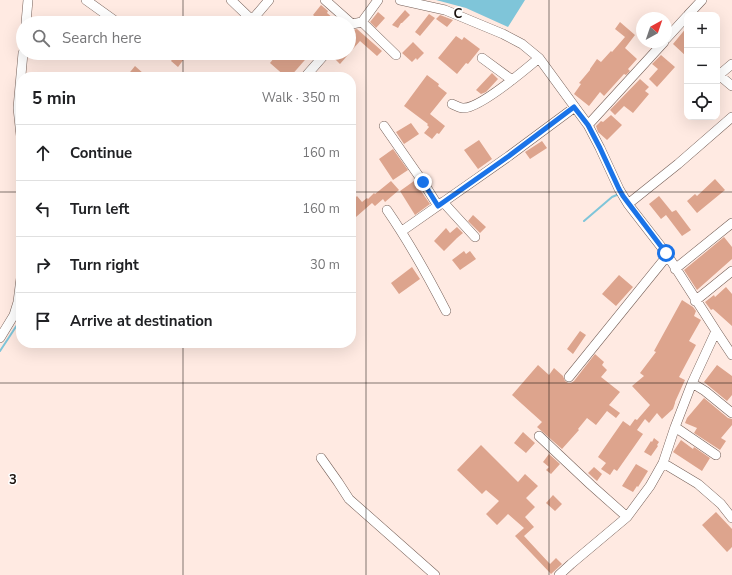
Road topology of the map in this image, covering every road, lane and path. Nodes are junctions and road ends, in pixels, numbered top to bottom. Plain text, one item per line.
1 (28, 0) edge
2 (86, 0) edge
3 (231, 0) edge
4 (269, 0) edge
5 (325, 0) edge
6 (378, 0) edge
7 (400, 0) edge
8 (702, 0) edge
9 (412, 1) edge
10 (692, 12) edge
11 (27, 16) edge
12 (108, 16) edge
13 (249, 16) edge
14 (258, 16) edge
15 (341, 16) edge
16 (684, 20) edge
17 (362, 22) junction
18 (356, 24) edge
19 (672, 33) edge
20 (659, 48) edge
21 (396, 55) dead end
22 (482, 58) dead end
23 (539, 58) junction
24 (22, 60) edge
25 (320, 60) edge
26 (732, 64) edge
27 (21, 72) edge
28 (309, 72) edge
29 (512, 80) junction
30 (732, 86) edge
31 (452, 104) dead end
32 (574, 107) junction
33 (732, 117) edge
34 (588, 125) junction
35 (384, 126) dead end
36 (441, 204) junction
37 (628, 204) junction
38 (387, 210) dead end
39 (732, 223) edge
40 (402, 231) junction
41 (474, 237) dead end
42 (667, 256) junction
43 (675, 269) junction
44 (732, 271) edge
45 (695, 301) junction
46 (16, 308) edge
47 (446, 310) dead end
48 (716, 331) junction
49 (0, 338) edge
50 (732, 355) edge
51 (569, 377) dead end
52 (692, 384) junction
53 (732, 412) edge
54 (675, 427) junction
55 (539, 436) dead end
56 (716, 455) dead end
57 (321, 458) dead end
58 (663, 463) junction
59 (627, 517) junction
60 (732, 518) edge
61 (435, 575) edge
62 (559, 575) edge

1 - 11 street
2 - 12 street
3 - 13 street
4 - 14 street
5 - 15 street
6 - 17 street
7 - 9 street
8 - 10 street
9 - 23 street
16 - 19 street
17 - 18 street
17 - 21 street
20 - 34 street
22 - 29 street
23 - 29 street
23 - 32 street
24 - 27 street
25 - 28 street
26 - 30 street
29 - 31 street
32 - 34 street
32 - 36 street
33 - 37 street
34 - 37 street
35 - 36 street
36 - 40 street
36 - 41 street
37 - 42 street
38 - 40 street
39 - 43 street
40 - 47 street
42 - 43 street
42 - 51 street
43 - 45 street
44 - 45 street
45 - 48 street
46 - 49 street
48 - 50 street
48 - 52 street
52 - 53 street
52 - 54 street
54 - 56 street
54 - 58 street
55 - 59 street
57 - 61 street
58 - 59 street
58 - 60 street
59 - 62 street

